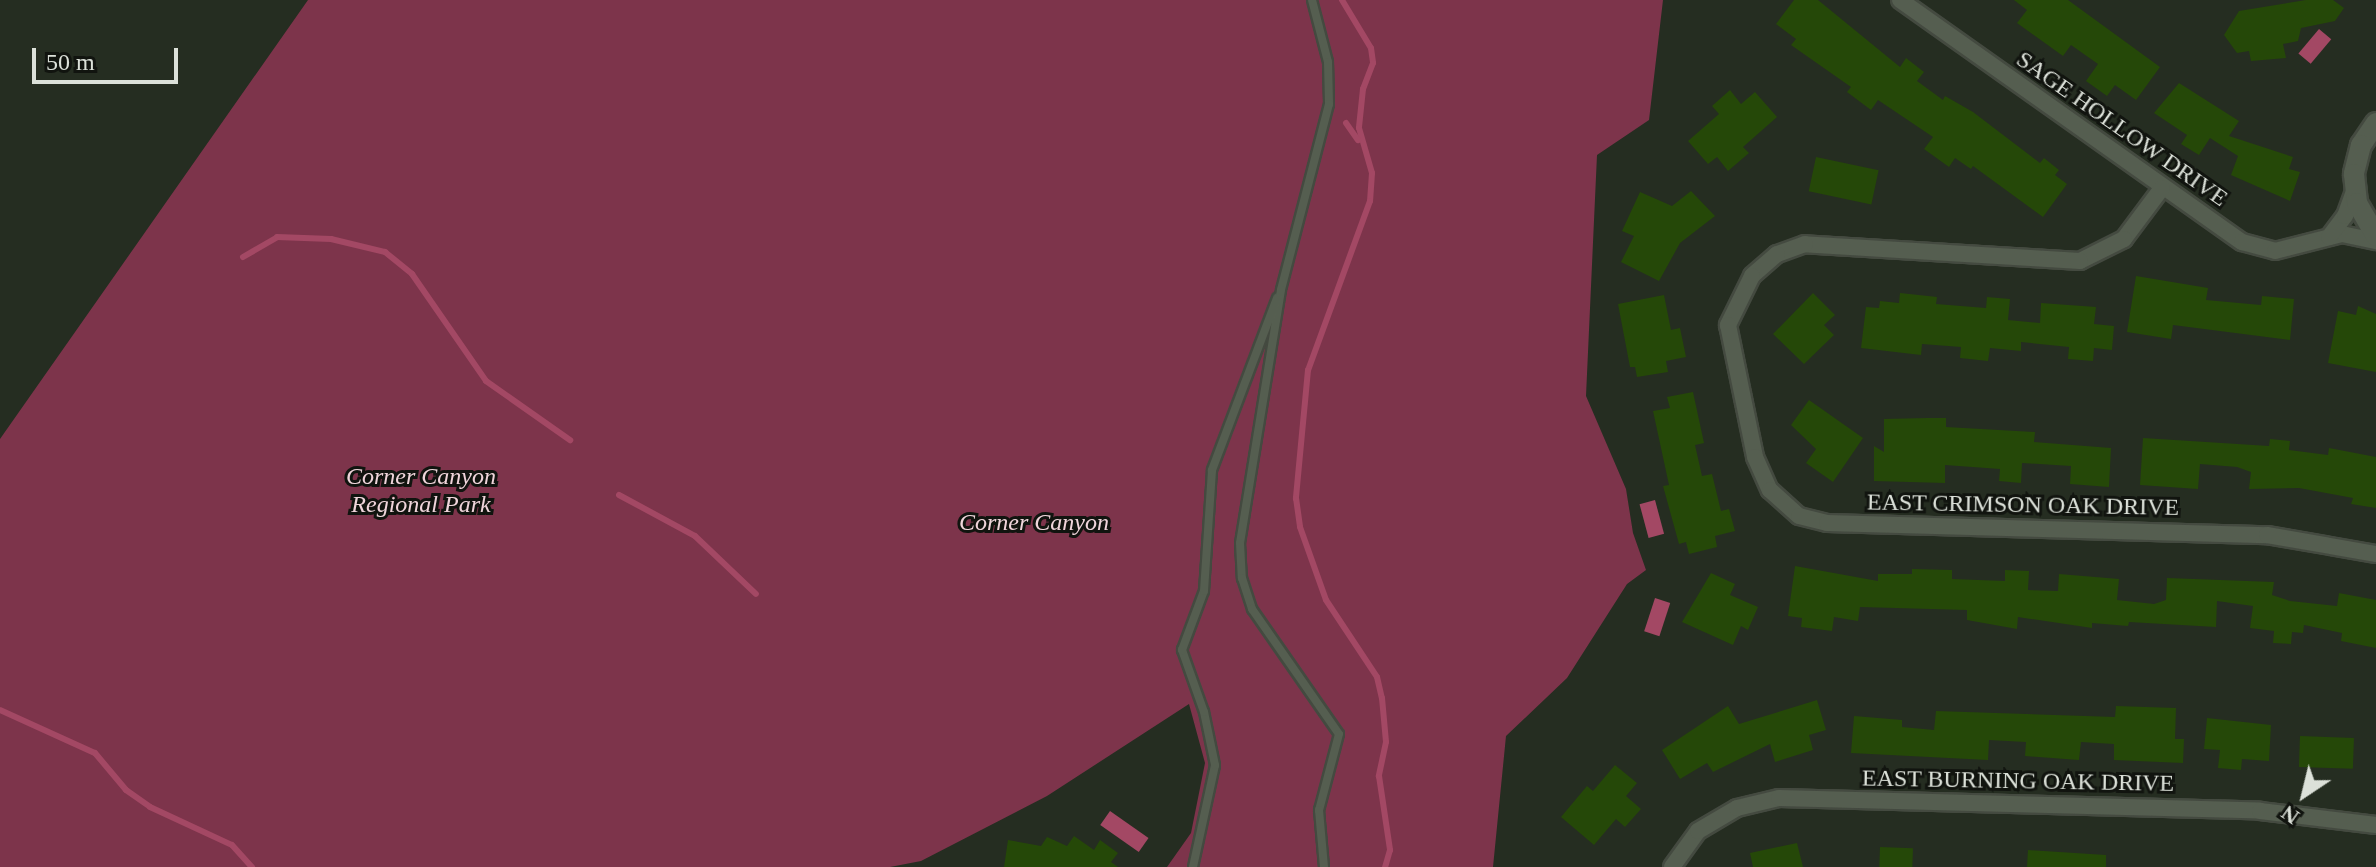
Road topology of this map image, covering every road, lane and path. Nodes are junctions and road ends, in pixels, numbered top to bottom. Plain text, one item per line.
1 (1312, 0) edge
2 (1900, 0) edge
3 (2376, 123) edge
4 (2162, 188) junction
5 (2355, 189) junction
6 (2329, 237) junction
7 (2376, 238) edge
8 (1281, 290) junction
9 (2376, 554) edge
10 (2376, 825) edge
11 (1674, 861) edge
12 (1193, 867) edge
13 (1324, 867) edge

1 - 8 lane
2 - 4 street, SAGE HOLLOW DRIVE
3 - 5 street
4 - 6 street, SAGE HOLLOW DRIVE
4 - 9 street, EAST CRIMSON OAK DRIVE
5 - 6 street
5 - 7 street
6 - 7 street, SAGE HOLLOW DRIVE
8 - 12 lane
8 - 13 lane
10 - 11 street, EAST BURNING OAK DRIVE

